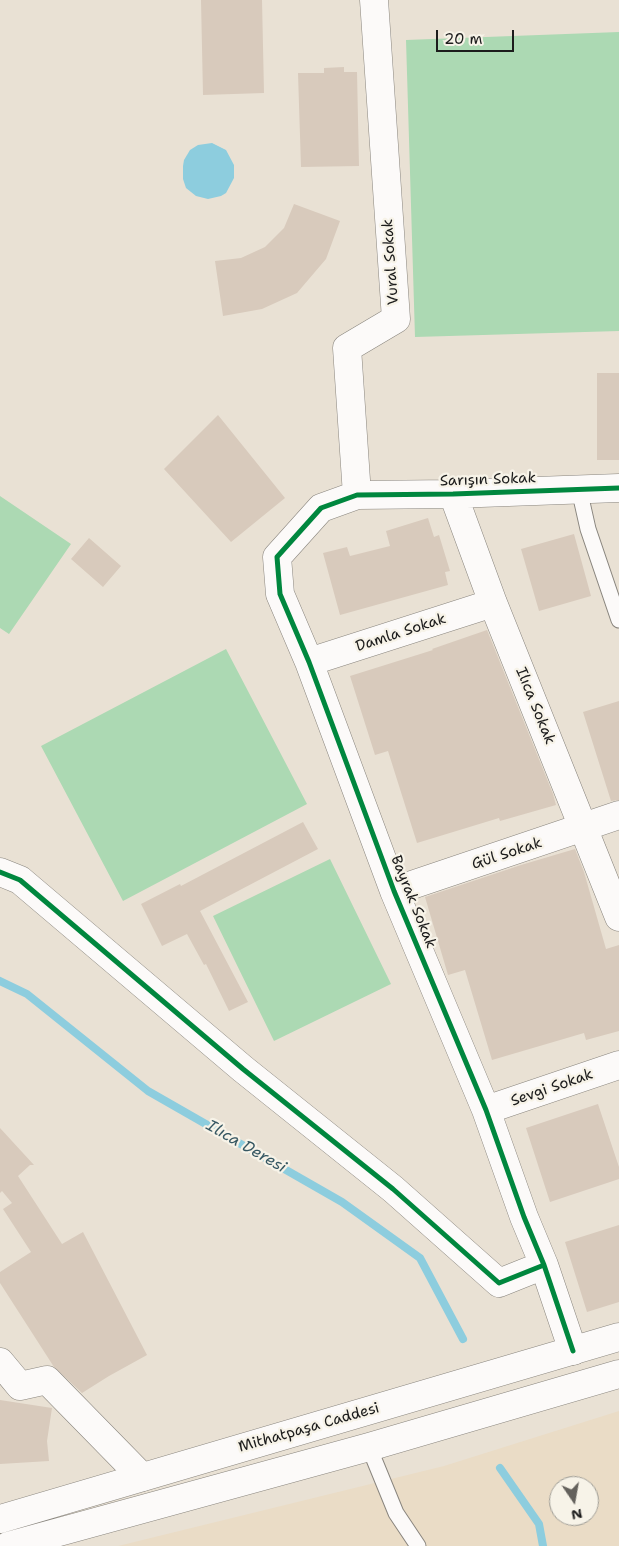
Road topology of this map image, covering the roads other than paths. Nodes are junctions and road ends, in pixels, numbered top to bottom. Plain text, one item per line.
1 (374, 0) edge
2 (619, 488) edge
3 (579, 489) junction
4 (453, 494) junction
5 (357, 495) junction
6 (493, 603) junction
7 (619, 620) edge
8 (310, 662) junction
9 (619, 815) edge
10 (584, 828) junction
11 (0, 872) edge
12 (394, 891) junction
13 (619, 916) edge
14 (619, 1066) edge
15 (486, 1110) junction
16 (544, 1265) junction
17 (619, 1337) edge
18 (573, 1351) junction
19 (0, 1362) edge
20 (619, 1374) edge
21 (369, 1447) junction
22 (142, 1477) junction
23 (0, 1519) edge
24 (8, 1546) edge
25 (418, 1546) edge

1 - 5 street, Vural Sokak
2 - 3 street, Sarışın Sokak
3 - 4 street, Sarışın Sokak
3 - 7 lane
4 - 5 street, Sarışın Sokak
4 - 6 street, Ilıca Sokak
5 - 8 street, Bayrak Sokak
6 - 8 street, Damla Sokak
6 - 10 street, Ilıca Sokak
8 - 12 street, Bayrak Sokak
9 - 10 street, Gül Sokak
10 - 12 street, Gül Sokak
10 - 13 street, Ilıca Sokak
11 - 16 street
12 - 15 street, Bayrak Sokak
14 - 15 street, Sevgi Sokak
15 - 16 street, Bayrak Sokak
16 - 18 street, Bayrak Sokak
17 - 18 street, Mithatpaşa Caddesi
18 - 22 street, Mithatpaşa Caddesi
19 - 22 street
20 - 21 street
21 - 24 street
21 - 25 lane
22 - 23 street, Mithatpaşa Caddesi

